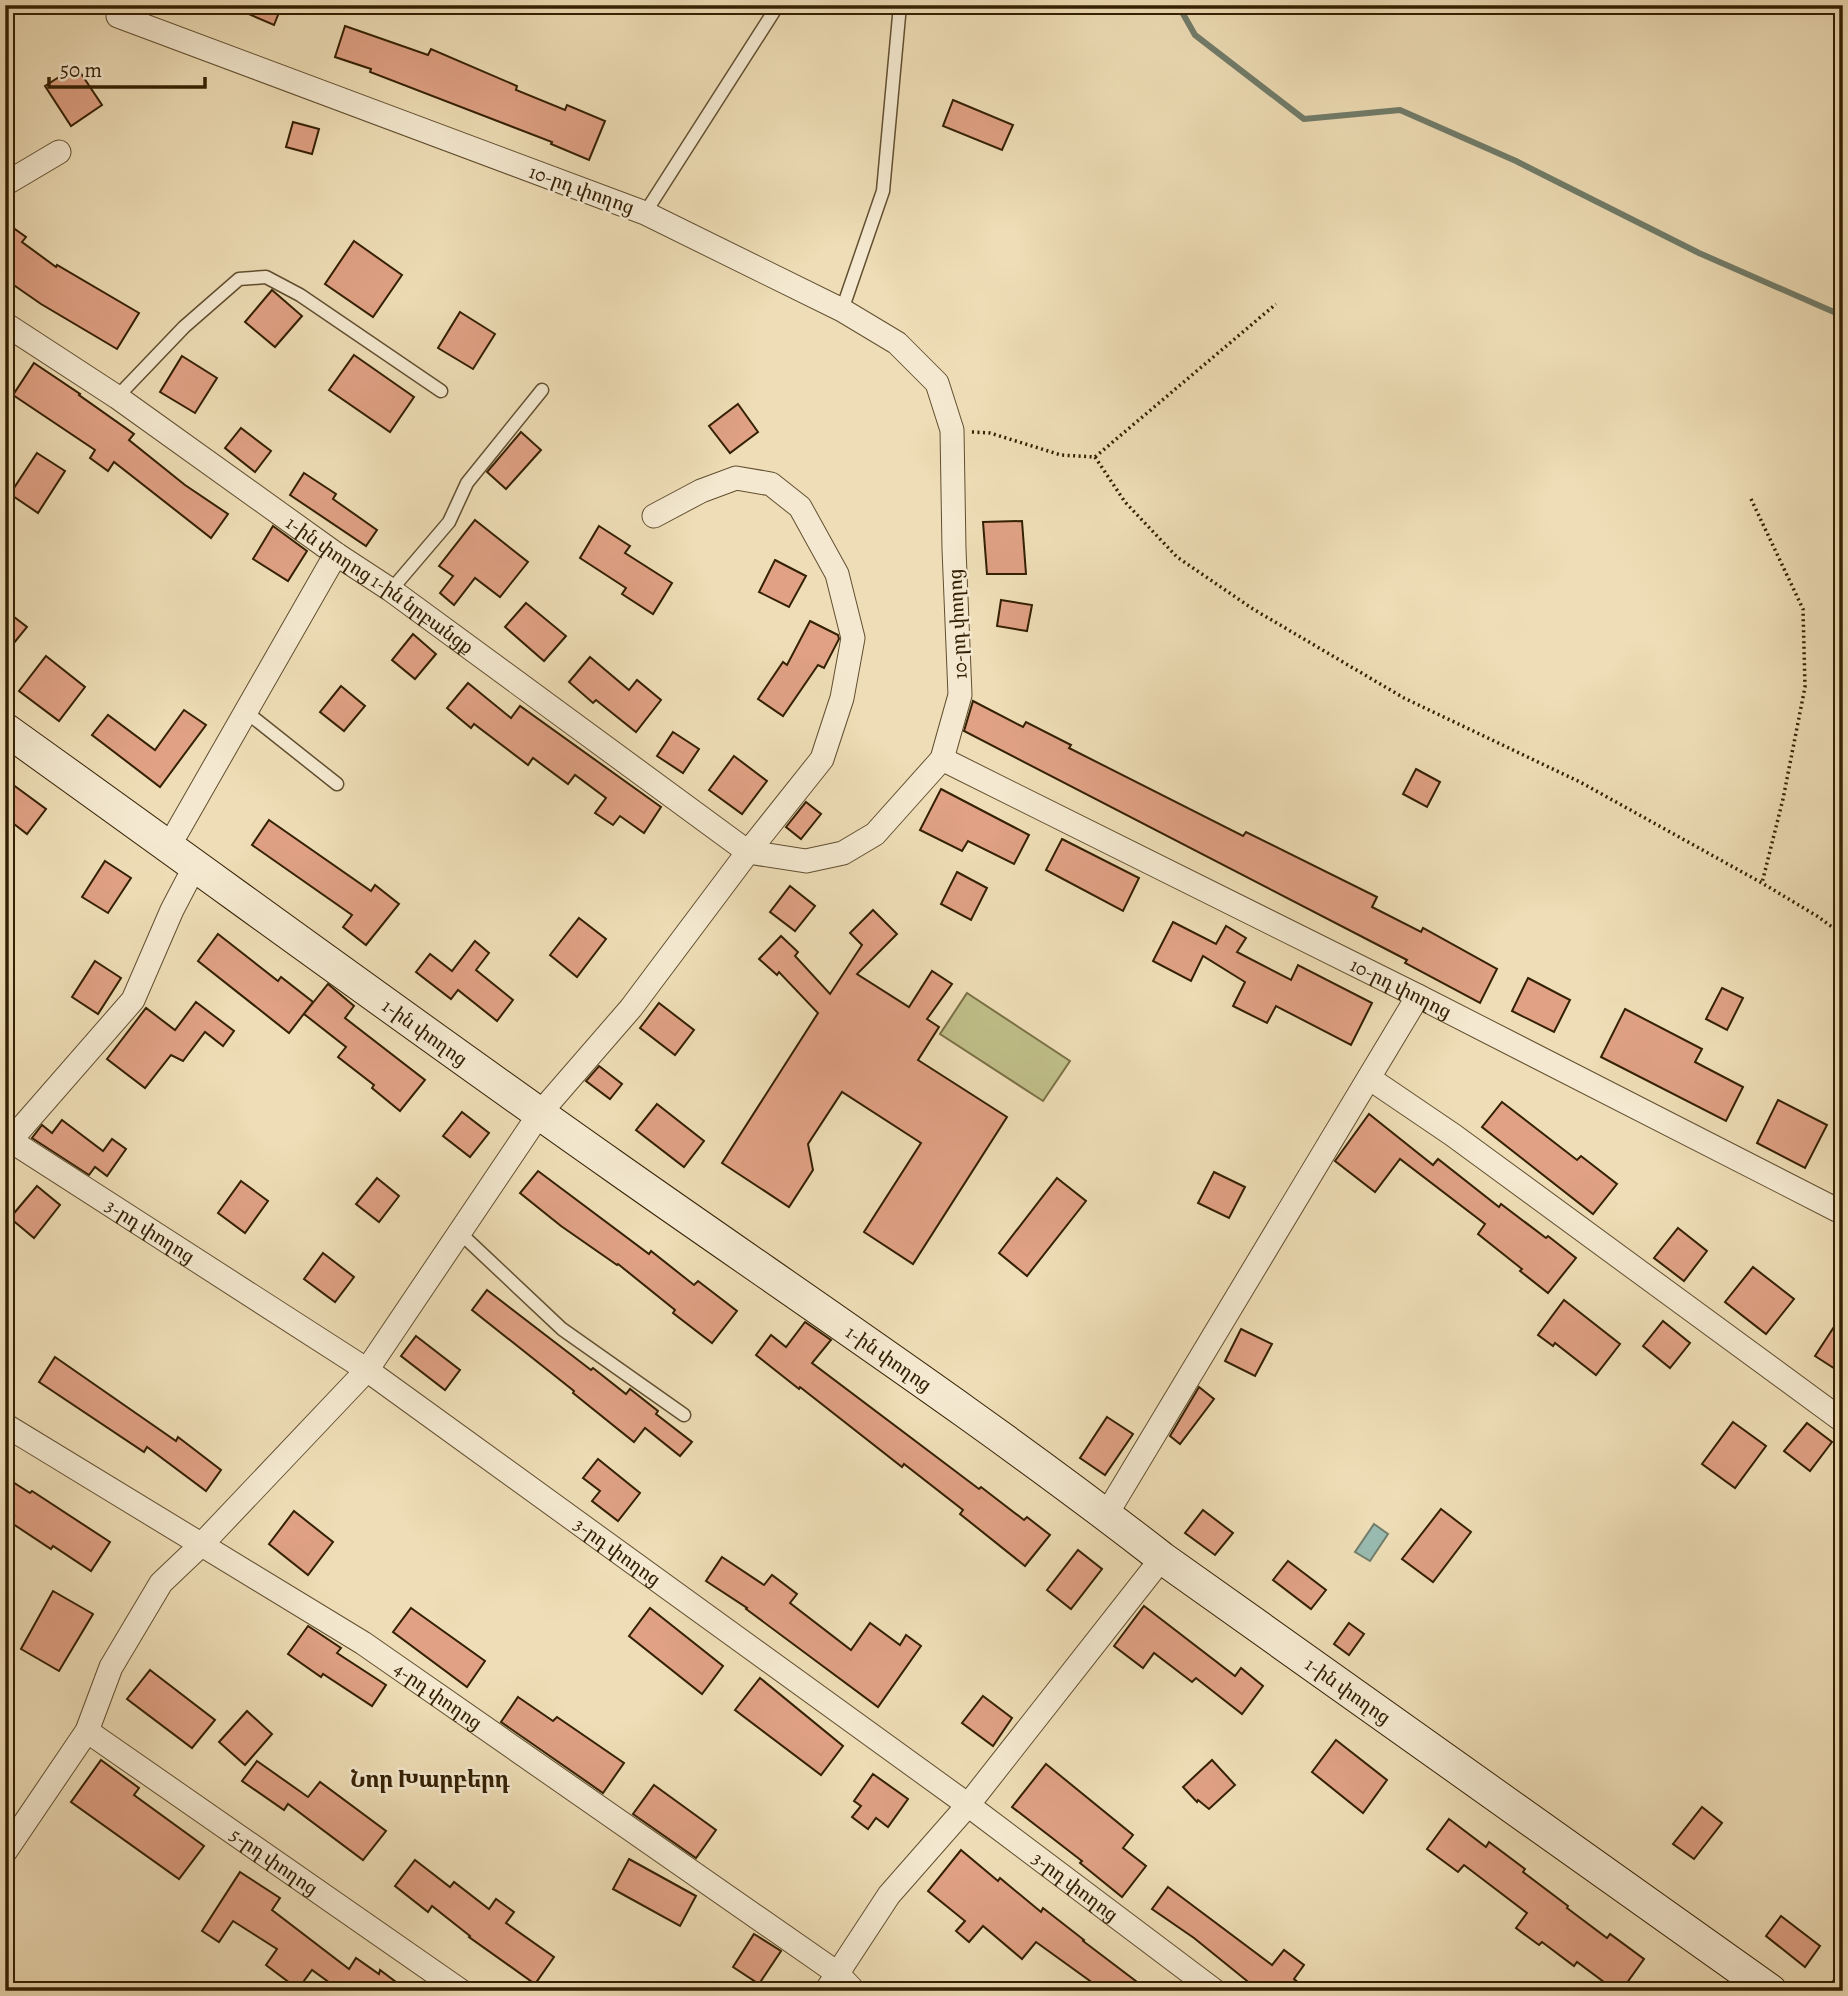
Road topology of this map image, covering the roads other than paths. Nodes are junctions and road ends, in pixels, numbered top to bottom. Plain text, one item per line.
1 (778, 5) edge
2 (900, 5) edge
3 (118, 16) dead end
4 (59, 152) dead end
5 (5, 184) edge
6 (645, 213) junction
7 (842, 310) junction
8 (8, 329) edge
9 (542, 390) dead end
10 (441, 391) dead end
11 (117, 397) junction
12 (654, 516) dead end
13 (337, 554) junction
14 (391, 590) junction
15 (245, 711) junction
16 (5, 729) edge
17 (942, 759) junction
18 (337, 784) dead end
19 (169, 846) junction
20 (748, 852) junction
21 (195, 866) junction
22 (1418, 996) junction
23 (1369, 1078) junction
24 (540, 1113) junction
25 (7, 1143) edge
26 (1843, 1213) edge
27 (459, 1232) junction
28 (367, 1370) junction
29 (684, 1415) dead end
30 (1843, 1421) edge
31 (5, 1425) edge
32 (1106, 1515) junction
33 (202, 1544) junction
34 (1162, 1558) junction
35 (87, 1731) junction
36 (968, 1805) junction
37 (5, 1852) edge
38 (1843, 1978) edge
39 (832, 1982) edge
40 (461, 1991) edge
41 (854, 1991) edge
42 (1215, 1991) edge
43 (1771, 1991) edge
44 (1834, 1991) edge

1 - 6 lane
2 - 7 lane
3 - 6 street, 10-րդ փողոց
4 - 5 street
6 - 7 street, 10-րդ փողոց
7 - 17 street, 10-րդ փողոց
8 - 11 street, 1-ին փողոց 1-ին նրբանցք
9 - 14 lane
10 - 11 lane
11 - 13 street, 1-ին փողոց 1-ին նրբանցք
12 - 20 street
13 - 14 street, 1-ին փողոց 1-ին նրբանցք
13 - 15 street
14 - 20 street, 1-ին փողոց 1-ին նրբանցք
15 - 18 lane
15 - 19 street
16 - 19 main road, 1-ին փողոց
17 - 20 street
17 - 22 street, 10-րդ փողոց
19 - 21 main road, 1-ին փողոց
20 - 24 street
21 - 24 main road, 1-ին փողոց
21 - 25 street
22 - 23 street
22 - 26 street, 10-րդ փողոց
23 - 30 street
23 - 32 street
24 - 27 street
24 - 32 main road, 1-ին փողոց
25 - 28 street, 3-րդ փողոց
27 - 28 street
27 - 29 lane
28 - 33 street
28 - 36 street, 3-րդ փողոց
31 - 33 street, 4-րդ փողոց
32 - 34 main road, 1-ին փողոց
33 - 35 street
33 - 39 street, 4-րդ փողոց
34 - 36 street
34 - 43 main road, 1-ին փողոց
35 - 37 street
35 - 40 street, 5-րդ փողոց
36 - 39 street
36 - 42 street, 3-րդ փողոց
38 - 44 lane
39 - 41 street, 4-րդ փողոց

